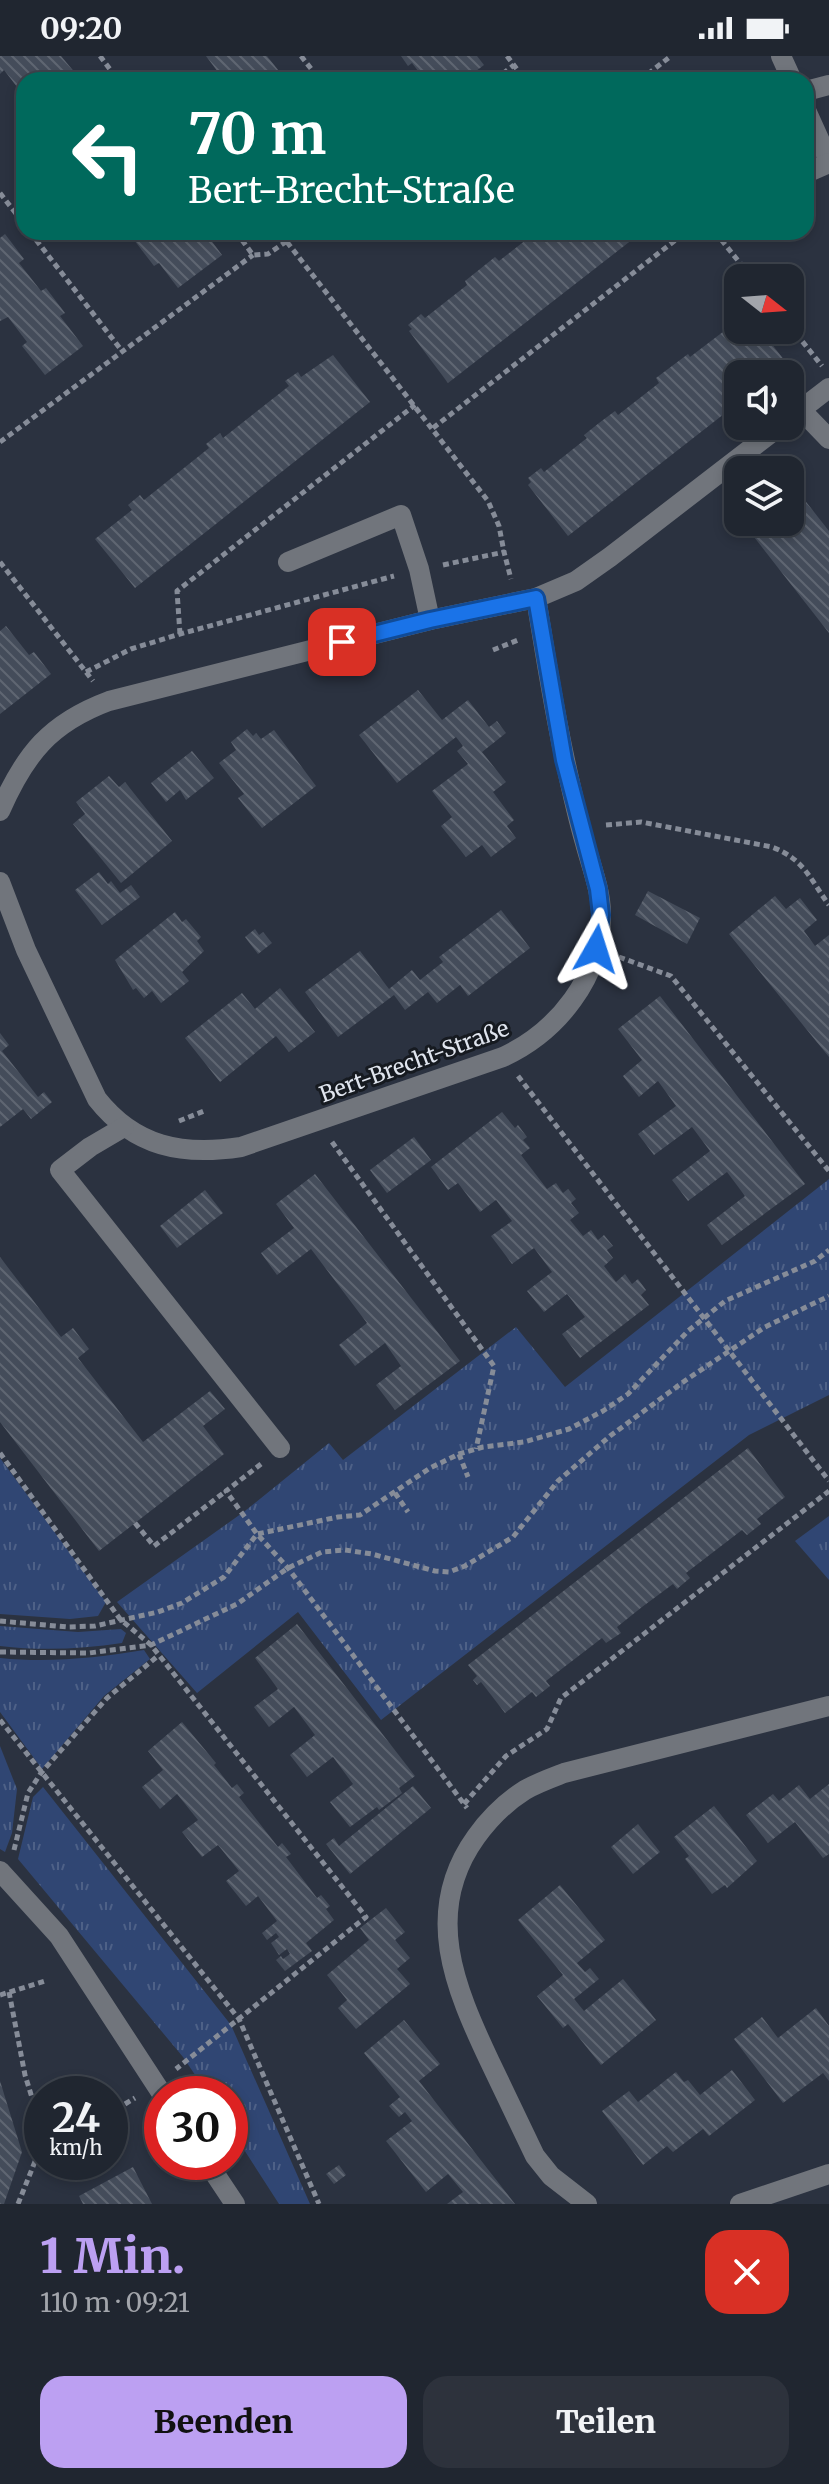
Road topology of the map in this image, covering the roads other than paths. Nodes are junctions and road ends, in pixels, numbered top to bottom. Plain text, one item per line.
1 (814, 128) edge
2 (829, 162) edge
3 (829, 388) edge
4 (804, 407) edge
5 (804, 421) edge
6 (829, 439) edge
7 (762, 440) edge
8 (288, 562) dead end
9 (527, 600) junction
10 (430, 620) junction
11 (0, 811) edge
12 (0, 882) edge
13 (124, 1127) junction
14 (280, 1448) road end
15 (829, 1706) edge
16 (0, 1871) edge
17 (151, 2076) edge
18 (829, 2174) edge
19 (219, 2180) edge
20 (581, 2203) edge
21 (235, 2204) edge
22 (740, 2204) edge

1 - 2 street
3 - 4 street
5 - 6 street
7 - 9 street
8 - 10 street
9 - 10 street
9 - 13 street, Bert-Brecht-Straße
10 - 11 street
12 - 13 street, Bert-Brecht-Straße
13 - 14 street
15 - 20 street
16 - 17 street
18 - 22 street
19 - 21 street

